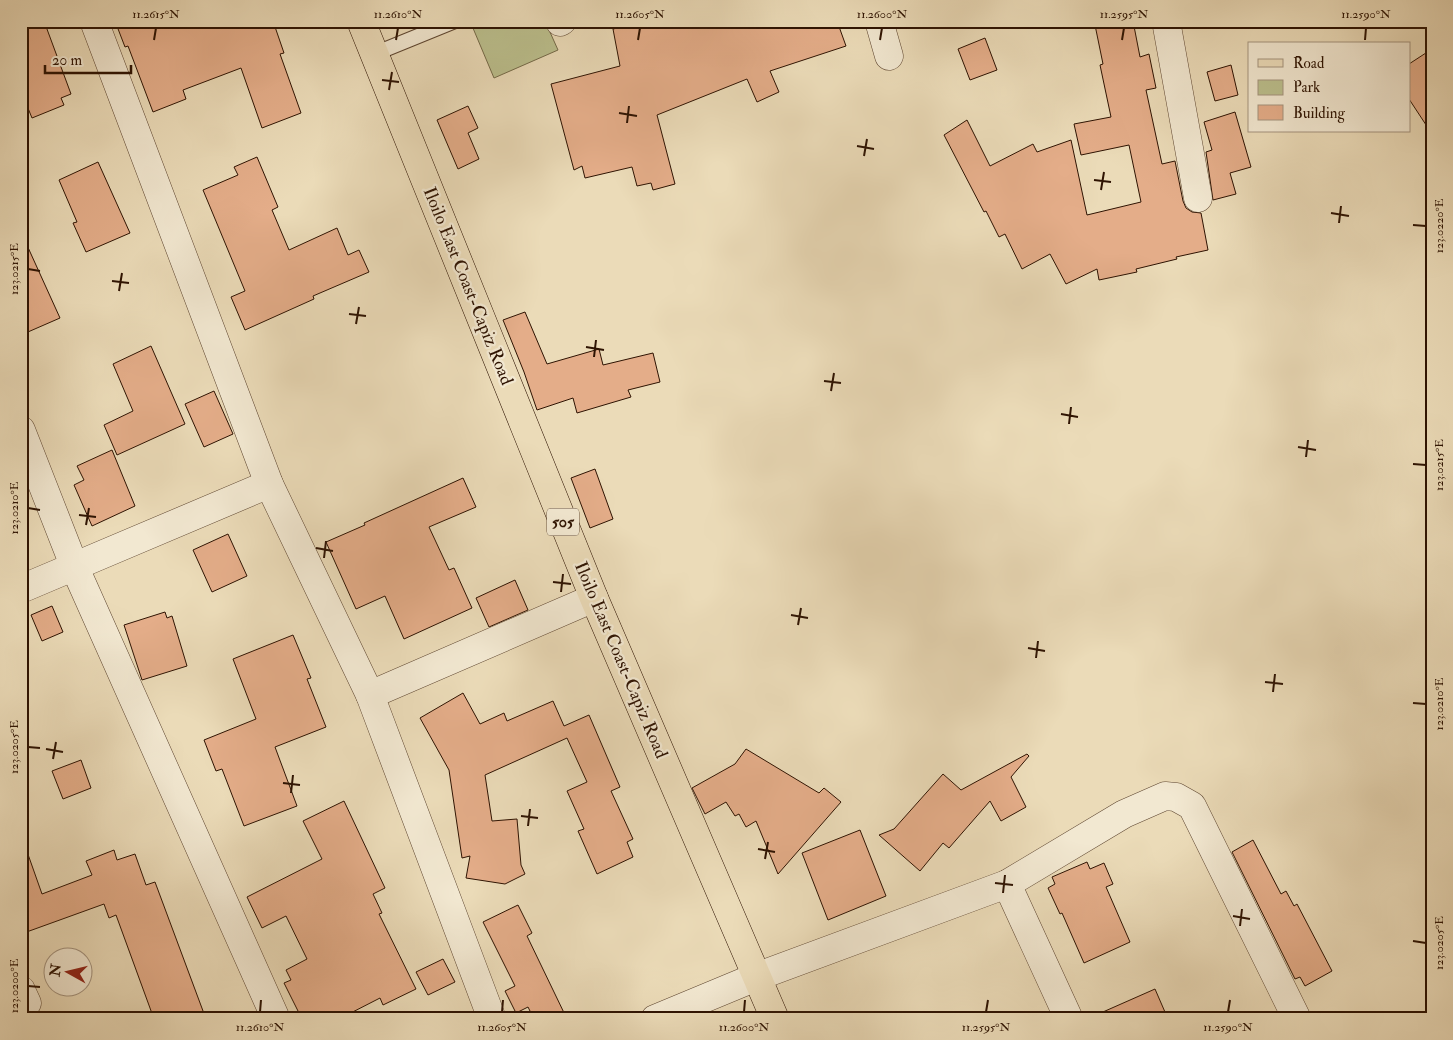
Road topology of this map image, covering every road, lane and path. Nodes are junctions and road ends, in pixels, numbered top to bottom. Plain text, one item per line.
1 (94, 21) edge
2 (361, 21) edge
3 (455, 21) edge
4 (879, 21) edge
5 (1166, 21) edge
6 (374, 54) junction
7 (889, 56) dead end
8 (1198, 198) dead end
9 (21, 430) edge
10 (269, 484) junction
11 (75, 568) junction
12 (21, 589) edge
13 (594, 598) junction
14 (370, 695) junction
15 (1007, 884) junction
16 (756, 977) junction
17 (276, 1019) edge
18 (492, 1019) edge
19 (655, 1019) edge
20 (775, 1019) edge
21 (1069, 1019) edge
22 (1297, 1019) edge

1 - 10 street
2 - 6 main road, Iloilo East Coast-Capiz Road / 505
3 - 6 lane
4 - 7 street
5 - 8 street
6 - 13 main road, Iloilo East Coast-Capiz Road / 505
9 - 11 street
10 - 11 street
10 - 14 street
11 - 12 street
11 - 17 street
13 - 14 street
13 - 16 main road, Iloilo East Coast-Capiz Road / 505
14 - 18 street
15 - 16 street
15 - 21 street
15 - 22 street
16 - 19 street
16 - 20 main road, Iloilo East Coast-Capiz Road / 505

